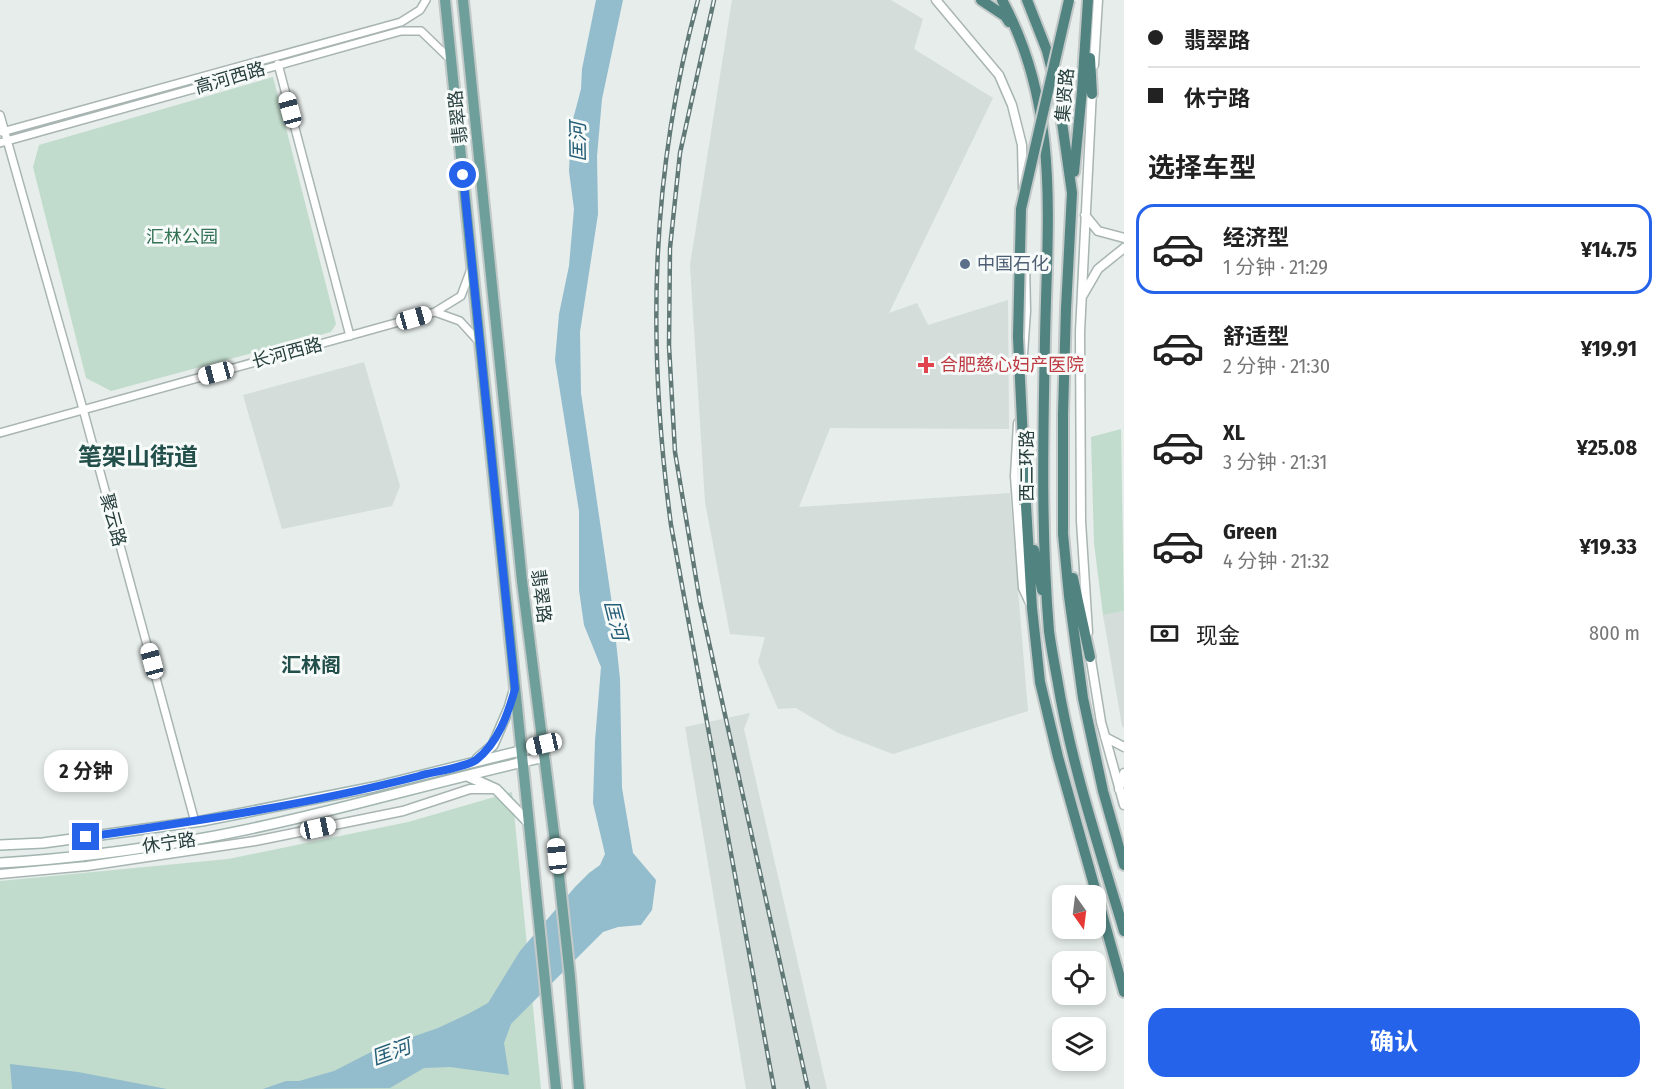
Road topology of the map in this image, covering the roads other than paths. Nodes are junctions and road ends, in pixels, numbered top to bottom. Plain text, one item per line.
1 (426, 0) edge
2 (445, 0) edge
3 (463, 0) edge
4 (936, 0) edge
5 (981, 0) edge
6 (1002, 0) edge
7 (1027, 0) edge
8 (1069, 0) edge
9 (1098, 0) edge
10 (1087, 4) edge
11 (1017, 31) junction
12 (451, 60) junction
13 (278, 64) junction
14 (1092, 94) junction
15 (0, 115) edge
16 (2, 132) edge
17 (4, 142) edge
18 (1072, 193) junction
19 (1085, 215) junction
20 (1124, 238) edge
21 (1124, 248) edge
22 (472, 267) junction
23 (1083, 295) junction
24 (435, 312) junction
25 (350, 336) junction
26 (480, 343) junction
27 (83, 409) junction
28 (0, 433) edge
29 (1026, 505) junction
30 (1063, 534) junction
31 (1032, 608) junction
32 (1049, 631) junction
33 (1090, 657) junction
34 (515, 689) junction
35 (1105, 737) junction
36 (544, 744) junction
37 (1124, 747) edge
38 (521, 750) junction
39 (545, 757) junction
40 (474, 762) junction
41 (522, 762) junction
42 (1124, 773) edge
43 (467, 776) junction
44 (496, 789) junction
45 (1119, 789) junction
46 (1124, 805) edge
47 (195, 822) junction
48 (529, 823) junction
49 (0, 845) edge
50 (0, 863) edge
51 (1124, 865) edge
52 (0, 874) edge
53 (1124, 931) edge
54 (1124, 992) edge
55 (556, 1089) edge
56 (579, 1089) edge

1 - 16 street, 高河西路
2 - 12 main road, 翡翠路
3 - 36 main road, 翡翠路
4 - 31 street
5 - 11 highway
6 - 11 highway, 西二环路
7 - 18 highway, 西二环路
8 - 29 highway, bridge
9 - 14 street
10 - 14 highway
10 - 18 highway, 集贤路
11 - 32 highway, 西二环路
12 - 13 street, 高河西路
12 - 22 main road, 翡翠路
13 - 17 street, 高河西路
13 - 25 street
14 - 19 street
15 - 16 street, 聚云路
16 - 17 street, 聚云路
17 - 27 street, 聚云路
18 - 30 highway, 西二环路
19 - 20 street
19 - 23 street
21 - 23 street
22 - 24 street, 长河西路
22 - 26 main road, 翡翠路
23 - 33 street
24 - 25 street, 长河西路
24 - 26 street
25 - 27 street, 长河西路
26 - 34 main road, 翡翠路
27 - 28 street, 长河西路
27 - 47 street, 聚云路
29 - 31 highway, 西二环路
29 - 32 highway
30 - 33 highway
30 - 51 highway, 西二环路
31 - 54 highway, 西二环路
32 - 53 highway, 西二环路
33 - 35 street
34 - 38 main road, 翡翠路
34 - 40 main road
35 - 37 street
35 - 45 street
36 - 38 main road, 休宁路
36 - 39 main road, 翡翠路
38 - 40 main road, 休宁路
38 - 41 main road, 翡翠路
39 - 41 main road, 休宁路
39 - 56 main road, 翡翠路
40 - 47 main road, 休宁路
41 - 43 main road, 休宁路
41 - 48 main road, 翡翠路
42 - 45 street
43 - 44 main road
43 - 50 main road, 休宁路
44 - 48 main road
44 - 52 street
45 - 46 street
47 - 49 main road, 休宁路
48 - 55 main road, 翡翠路

